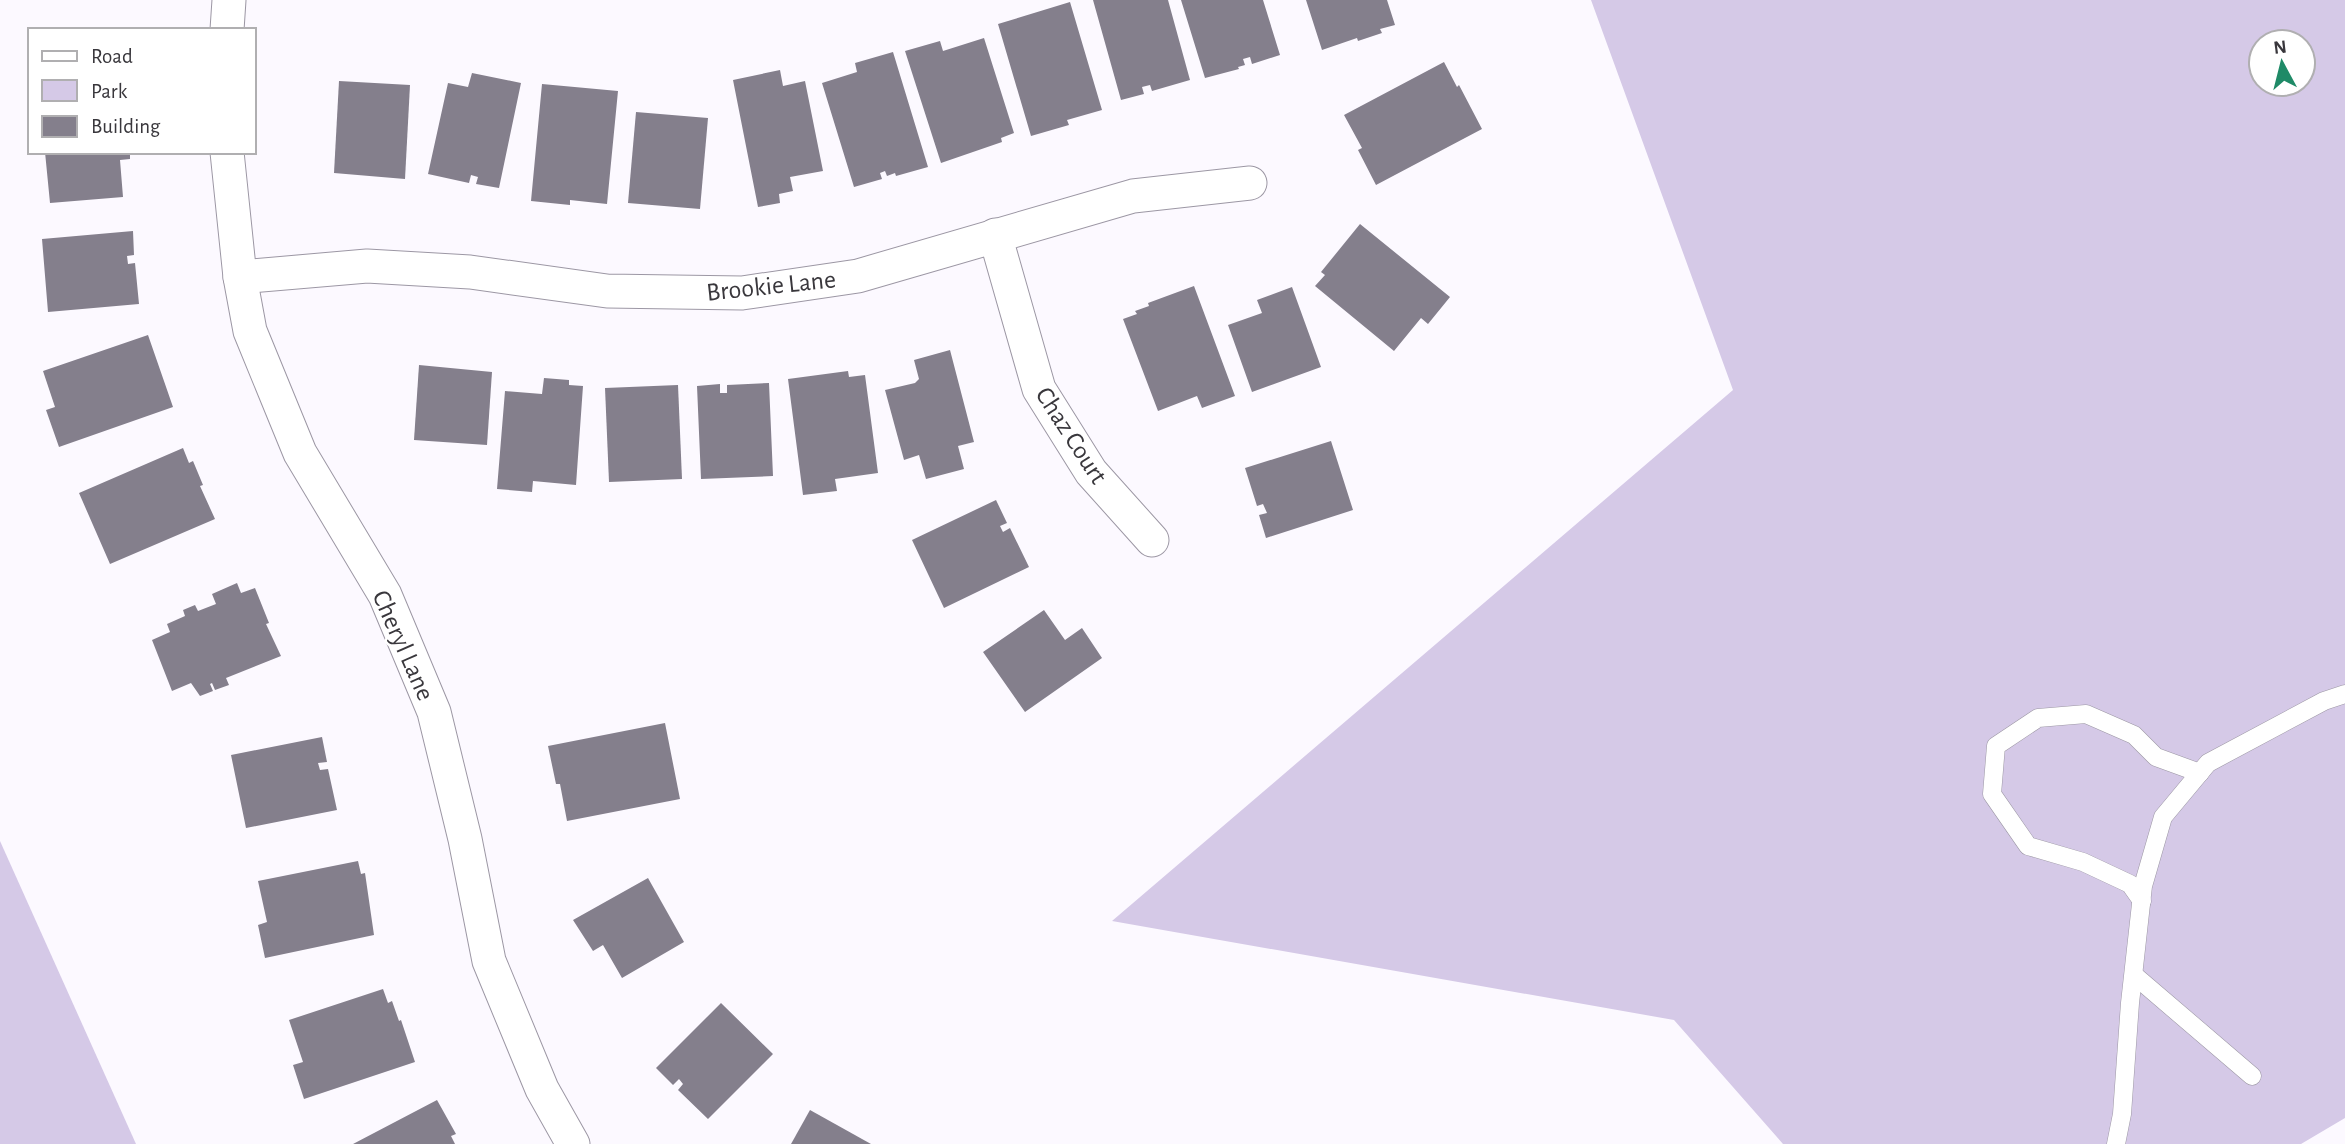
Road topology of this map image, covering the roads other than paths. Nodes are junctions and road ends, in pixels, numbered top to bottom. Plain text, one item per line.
1 (229, 0) edge
2 (227, 28) edge
3 (227, 154) edge
4 (1250, 183) dead end
5 (995, 235) junction
6 (240, 276) junction
7 (1152, 540) dead end
8 (2345, 694) edge
9 (2200, 774) junction
10 (2142, 901) junction
11 (2134, 975) junction
12 (2252, 1076) dead end
13 (573, 1144) edge
14 (2116, 1144) edge

1 - 2 street
3 - 6 street, Cheryl Lane
4 - 5 street, Brookie Lane
5 - 6 street, Brookie Lane
5 - 7 street, Chaz Court
6 - 13 street, Cheryl Lane
8 - 9 lane
9 - 10 lane
9 - 10 lane
10 - 11 lane
11 - 12 lane
11 - 14 lane

